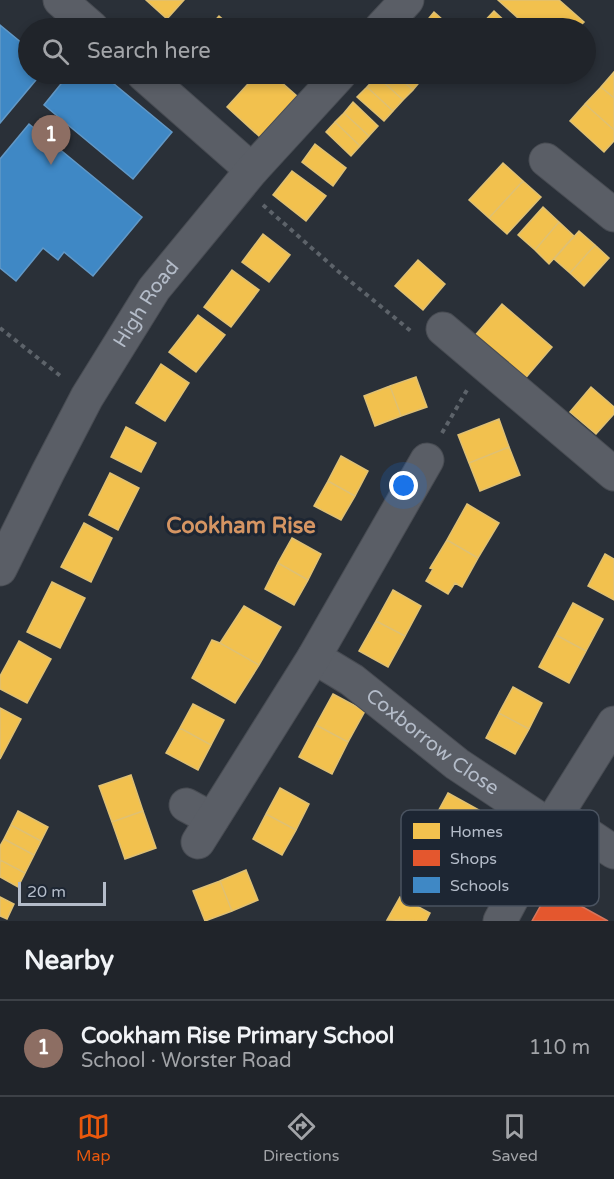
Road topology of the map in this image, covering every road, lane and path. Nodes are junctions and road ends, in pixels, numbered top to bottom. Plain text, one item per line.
1 (60, 0) edge
2 (407, 0) edge
3 (81, 18) edge
4 (390, 18) edge
5 (153, 84) edge
6 (331, 84) edge
7 (546, 160) dead end
8 (246, 177) junction
9 (614, 215) edge
10 (0, 328) edge
11 (431, 333) joint
12 (471, 384) dead end
13 (87, 397) junction
14 (614, 474) edge
15 (428, 477) joint
16 (0, 569) edge
17 (314, 657) junction
18 (614, 723) edge
19 (537, 810) edge
20 (560, 810) edge
21 (199, 822) dead end
22 (599, 844) edge
23 (614, 852) edge
24 (508, 906) edge
25 (500, 921) edge

1 - 3 street
2 - 4 street
5 - 8 street
6 - 8 street, High Road
7 - 9 street
8 - 11 path
8 - 13 street, High Road
10 - 13 path
11 - 14 street
12 - 15 path
13 - 16 street, High Road
15 - 17 street
17 - 19 street, Coxborrow Close
17 - 21 street
18 - 20 street
22 - 23 street, Coxborrow Close
24 - 25 street

